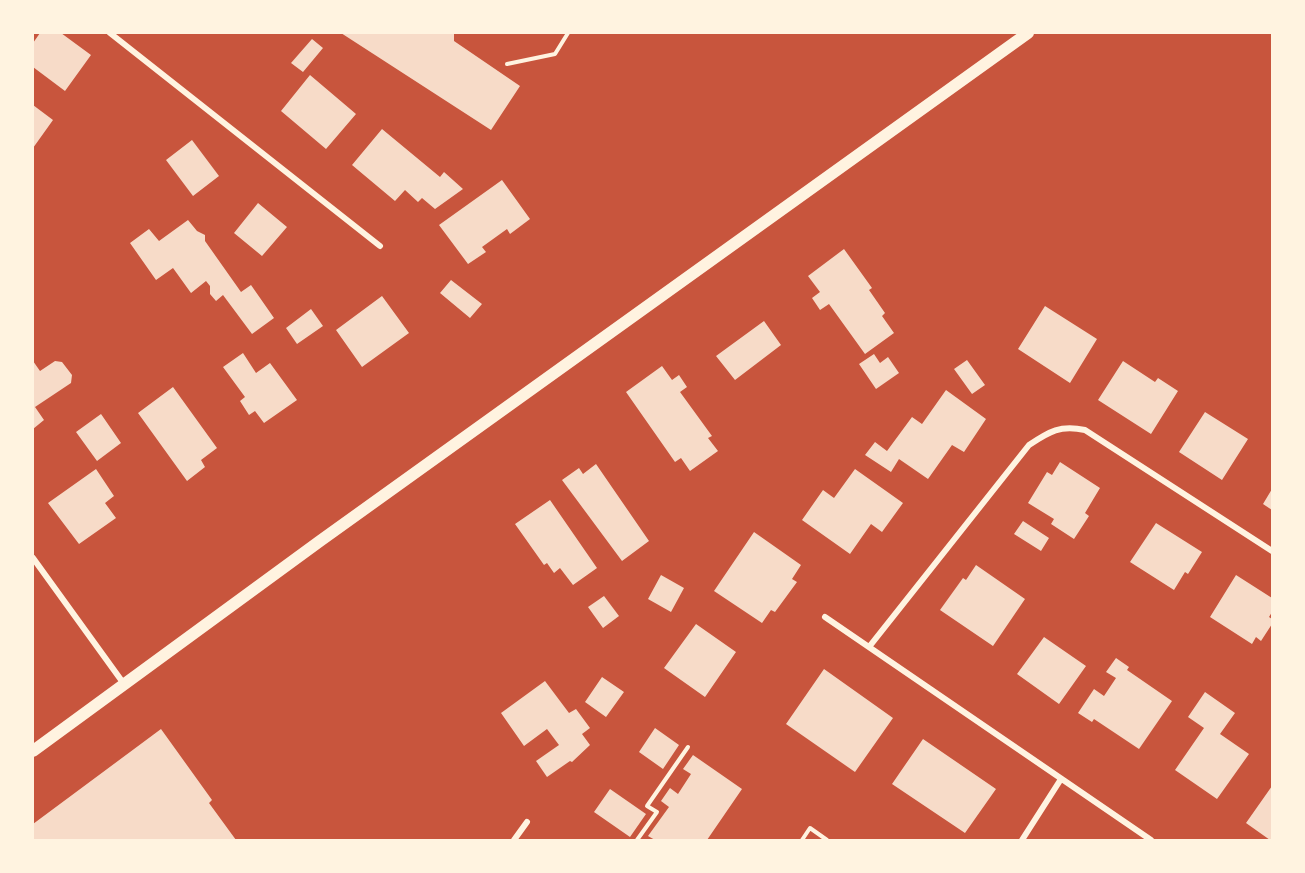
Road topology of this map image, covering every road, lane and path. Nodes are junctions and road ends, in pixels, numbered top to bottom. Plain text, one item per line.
1 (110, 33) edge
2 (568, 33) edge
3 (1028, 33) edge
4 (507, 64) dead end
5 (380, 246) dead end
6 (1272, 551) edge
7 (33, 558) edge
8 (825, 617) dead end
9 (869, 646) junction
10 (124, 685) junction
11 (688, 747) dead end
12 (33, 751) edge
13 (1061, 779) junction
14 (527, 822) dead end
15 (514, 840) edge
16 (638, 840) edge
17 (802, 840) edge
18 (827, 840) edge
19 (1022, 840) edge
20 (1151, 840) edge

1 - 5 street
2 - 4 path
3 - 10 main road
6 - 9 street
7 - 10 street
8 - 9 street
9 - 13 street
10 - 12 main road
11 - 16 path
13 - 19 street
13 - 20 street
14 - 15 street
17 - 18 path

